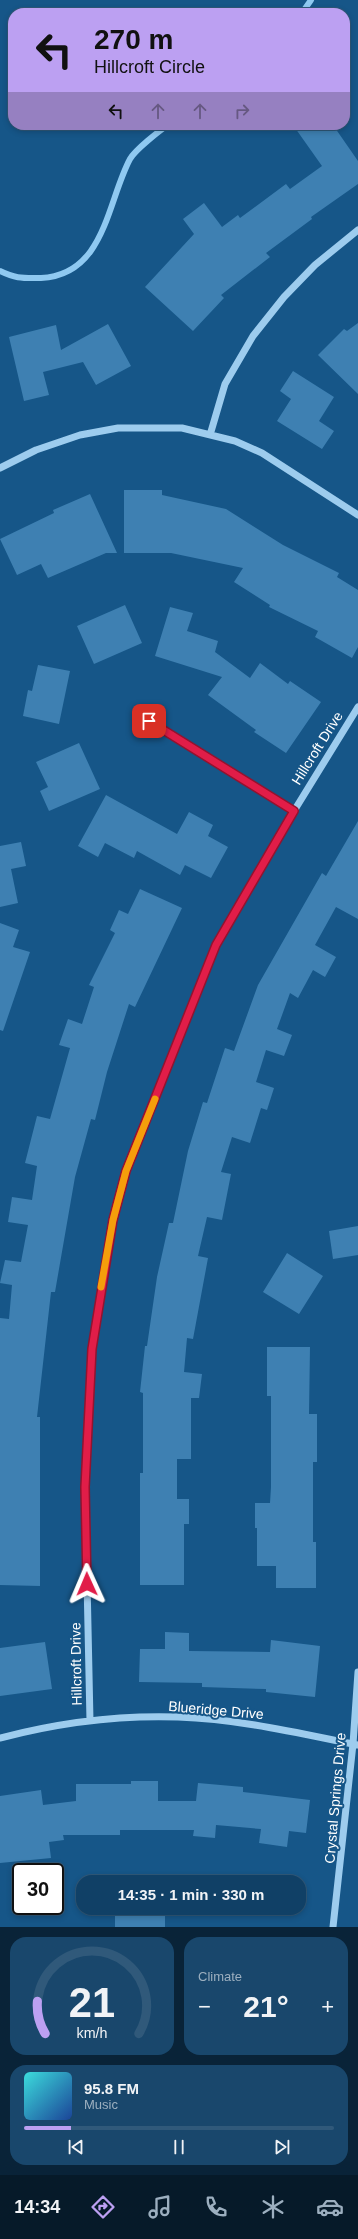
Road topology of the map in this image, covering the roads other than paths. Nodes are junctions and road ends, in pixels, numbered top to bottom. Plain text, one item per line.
1 (358, 230) edge
2 (210, 435) junction
3 (0, 468) edge
4 (358, 515) edge
5 (358, 707) edge
6 (149, 721) dead end
7 (294, 811) junction
8 (358, 1672) edge
9 (90, 1721) junction
10 (0, 1738) edge
11 (356, 1744) edge
12 (334, 1927) edge

1 - 2 street
2 - 3 street
2 - 4 street
5 - 7 street, Hillcroft Drive
6 - 7 street
7 - 9 street, Hillcroft Drive
8 - 11 street, Crystal Springs Drive
9 - 10 street, Blueridge Drive
9 - 11 street, Blueridge Drive
11 - 12 street, Crystal Springs Drive

